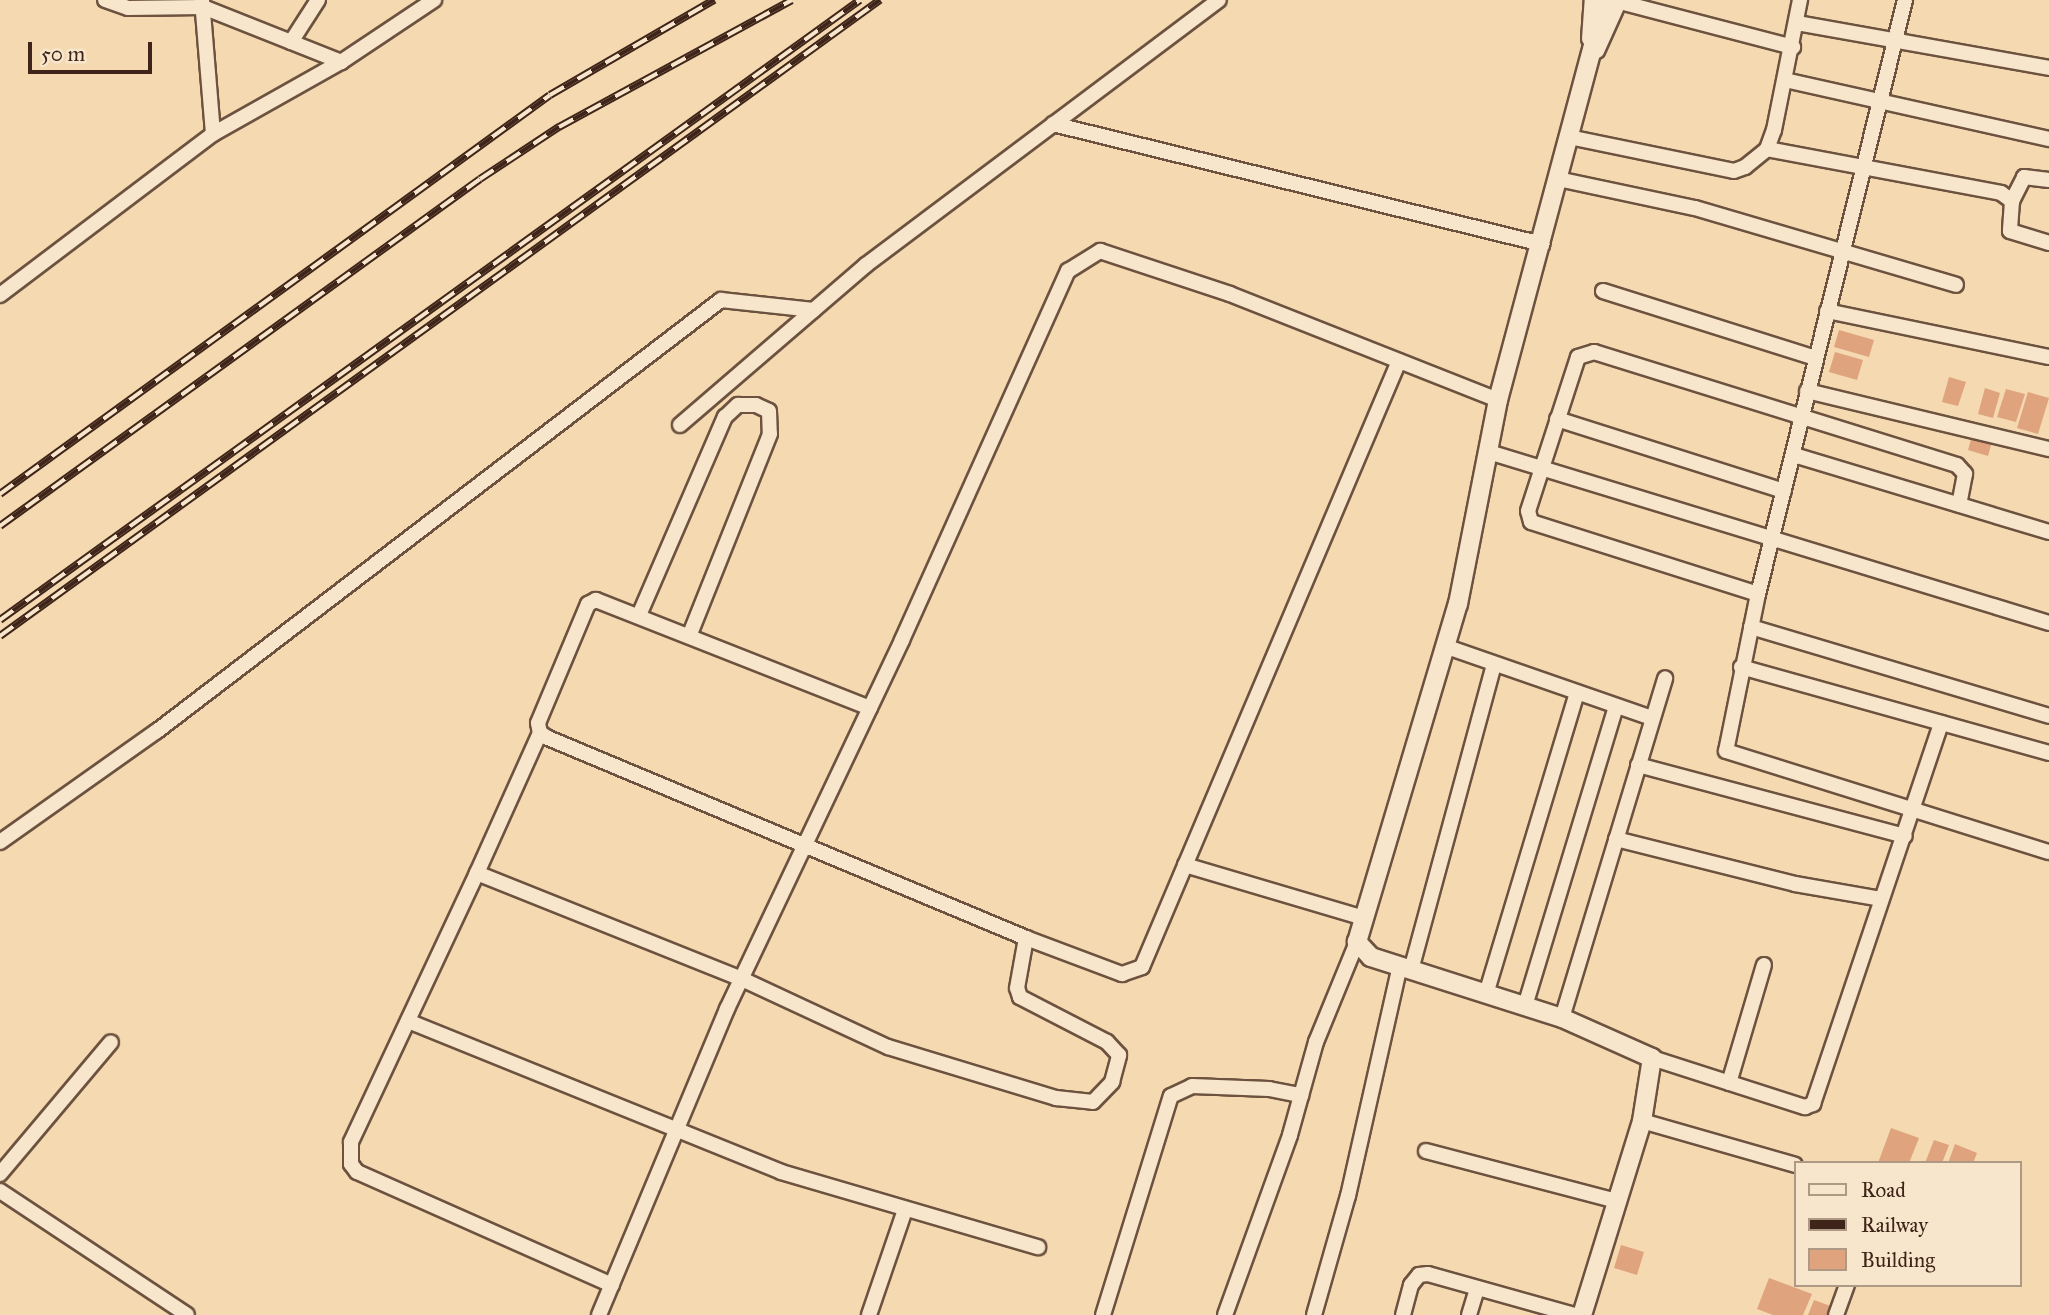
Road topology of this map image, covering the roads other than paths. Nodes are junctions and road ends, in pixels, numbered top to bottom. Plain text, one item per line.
1 (105, 0) edge
2 (318, 0) edge
3 (433, 0) edge
4 (1219, 0) edge
5 (1800, 0) edge
6 (1905, 0) edge
7 (1602, 1) edge
8 (202, 3) edge
9 (1797, 23) junction
10 (1894, 41) junction
11 (291, 42) junction
12 (1793, 47) junction
13 (341, 62) junction
14 (2049, 68) edge
15 (1785, 80) junction
16 (1880, 97) junction
17 (1053, 124) junction
18 (213, 134) junction
19 (1569, 137) junction
20 (2049, 139) edge
21 (1767, 149) junction
22 (1863, 163) junction
23 (1558, 179) junction
24 (2049, 180) edge
25 (2012, 201) junction
26 (2049, 243) edge
27 (1542, 244) junction
28 (1844, 250) junction
29 (1956, 285) dead end
30 (1603, 291) dead end
31 (0, 295) edge
32 (813, 310) junction
33 (1827, 311) junction
34 (2049, 357) edge
35 (1815, 358) junction
36 (1399, 361) junction
37 (1807, 391) junction
38 (1498, 400) junction
39 (1804, 417) junction
40 (1557, 419) junction
41 (680, 425) dead end
42 (2049, 449) edge
43 (1492, 453) junction
44 (1794, 455) junction
45 (1541, 468) junction
46 (1784, 491) junction
47 (1959, 504) junction
48 (2049, 532) edge
49 (1771, 539) junction
50 (1758, 594) junction
51 (640, 614) junction
52 (2049, 623) edge
53 (1751, 627) junction
54 (690, 634) junction
55 (1447, 648) junction
56 (1494, 664) junction
57 (1741, 667) junction
58 (1665, 678) dead end
59 (1577, 692) junction
60 (1616, 706) junction
61 (870, 708) junction
62 (2049, 716) edge
63 (1652, 718) junction
64 (1941, 723) junction
65 (540, 733) junction
66 (2049, 753) edge
67 (1638, 765) junction
68 (1914, 811) junction
69 (1905, 836) junction
70 (1616, 839) junction
71 (0, 842) edge
72 (805, 845) junction
73 (2049, 852) edge
74 (1185, 865) junction
75 (477, 873) junction
76 (1881, 899) junction
77 (1361, 917) junction
78 (1026, 938) junction
79 (1357, 942) junction
80 (1764, 965) dead end
81 (1406, 968) junction
82 (742, 979) junction
83 (1486, 993) junction
84 (1525, 1006) junction
85 (1562, 1018) junction
86 (408, 1021) junction
87 (111, 1042) dead end
88 (1652, 1058) junction
89 (1729, 1083) junction
90 (1301, 1096) junction
91 (1642, 1121) junction
92 (678, 1132) junction
93 (1426, 1151) dead end
94 (1794, 1165) edge
95 (0, 1174) edge
96 (0, 1191) edge
97 (1617, 1201) junction
98 (905, 1210) junction
99 (1038, 1247) dead end
100 (612, 1285) junction
101 (1846, 1287) edge
102 (1477, 1288) junction
103 (187, 1315) edge
104 (599, 1315) edge
105 (869, 1315) edge
106 (1103, 1315) edge
107 (1225, 1315) edge
108 (1314, 1315) edge
109 (1403, 1315) edge
110 (1469, 1315) edge
111 (1575, 1315) edge
112 (1582, 1315) edge
113 (1836, 1315) edge

1 - 8 street
2 - 11 street
3 - 13 street
4 - 17 street
5 - 9 street
6 - 10 street
7 - 12 street
7 - 19 street
8 - 11 street
8 - 18 street
9 - 10 street
9 - 12 street
10 - 14 street
10 - 16 street
11 - 13 street
12 - 15 street
13 - 18 street
15 - 16 street
15 - 21 street
16 - 20 street
16 - 22 street
17 - 27 street
17 - 32 street
18 - 31 street
19 - 21 street
19 - 23 street
21 - 22 street
22 - 25 street
22 - 28 street
23 - 27 street
23 - 28 street
24 - 25 street
25 - 26 street
27 - 38 street
28 - 29 street
28 - 33 street
30 - 35 street
32 - 41 street
32 - 71 street
33 - 34 street
33 - 35 street
35 - 37 street
36 - 38 street
36 - 61 street
36 - 74 street
37 - 39 street
37 - 42 street
38 - 43 street
39 - 40 street
39 - 44 street
39 - 47 street
40 - 45 street
40 - 46 street
43 - 45 street
43 - 55 street
44 - 46 street
44 - 47 street
45 - 49 street
45 - 50 street
46 - 49 street
47 - 48 street
49 - 50 street
49 - 52 street
50 - 53 street
51 - 54 street
51 - 54 street
51 - 65 street
53 - 57 street
53 - 62 street
54 - 61 street
55 - 56 street
55 - 77 street
56 - 59 street
56 - 81 street
57 - 64 street
57 - 68 street
58 - 63 street
59 - 60 street
59 - 83 street
60 - 63 street
60 - 84 street
61 - 72 street
63 - 67 street
64 - 66 street
64 - 68 street
65 - 72 street
65 - 75 street
67 - 69 street
67 - 70 street
68 - 69 street
68 - 73 street
69 - 76 street
70 - 76 street
70 - 85 street
72 - 78 street
72 - 82 street
74 - 77 street
74 - 78 street
75 - 82 street
75 - 86 street
76 - 89 street
77 - 79 street
78 - 82 street
79 - 81 street
79 - 90 street
80 - 89 street
81 - 83 street
81 - 108 street
82 - 92 street
83 - 84 street
84 - 85 street
85 - 88 street
86 - 92 street
86 - 100 street
87 - 95 street
88 - 89 street
88 - 91 street
90 - 106 street
90 - 107 street
91 - 94 street
91 - 97 street
92 - 98 street
92 - 100 street
93 - 97 street
96 - 103 street
97 - 112 street
98 - 99 street
98 - 105 street
100 - 104 street
101 - 113 street
102 - 109 street
102 - 110 street
102 - 111 street

